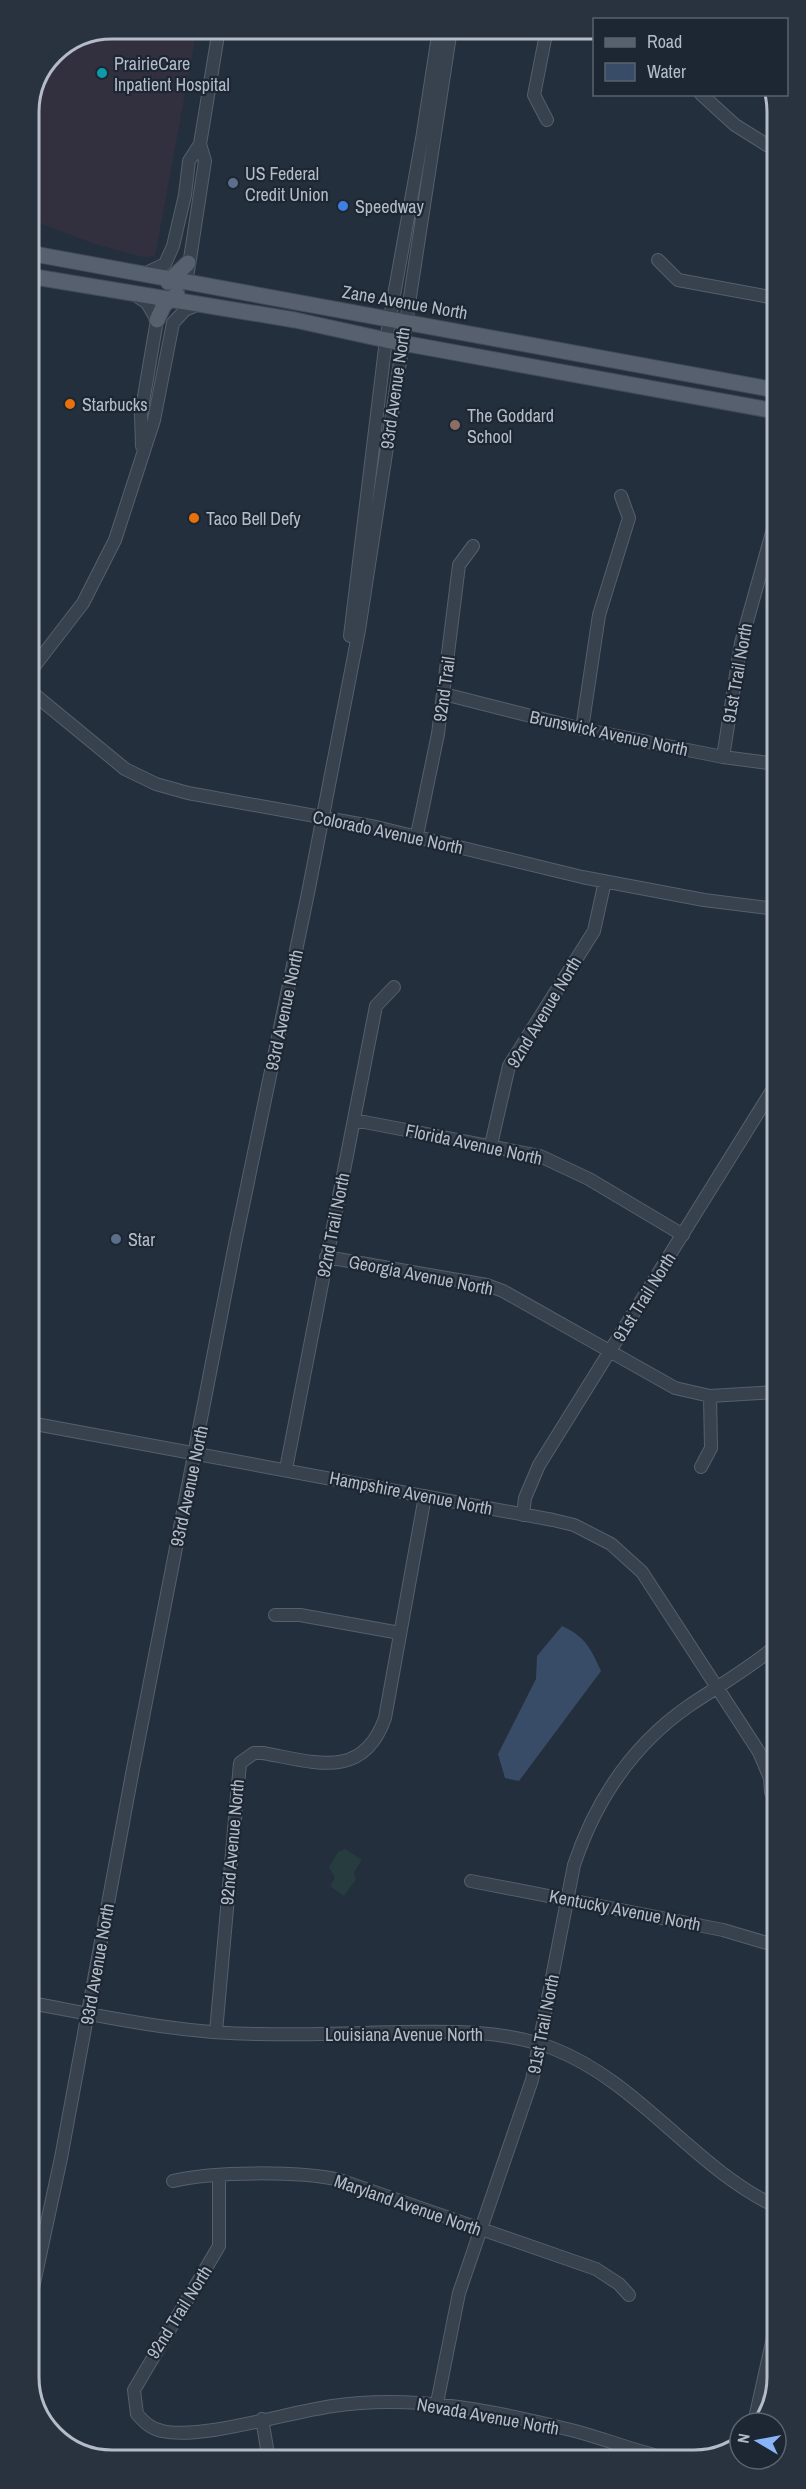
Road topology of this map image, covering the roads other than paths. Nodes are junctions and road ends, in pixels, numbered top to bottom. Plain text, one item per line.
1 (217, 39) edge
2 (438, 39) edge
3 (449, 39) edge
4 (545, 39) edge
5 (703, 96) edge
6 (547, 120) dead end
7 (200, 144) junction
8 (767, 145) edge
9 (39, 255) edge
10 (658, 260) dead end
11 (188, 263) junction
12 (39, 271) edge
13 (144, 274) junction
14 (39, 278) edge
15 (173, 279) junction
16 (192, 283) junction
17 (132, 292) junction
18 (767, 297) edge
19 (170, 299) junction
20 (287, 300) junction
21 (199, 304) junction
22 (157, 320) junction
23 (398, 320) junction
24 (386, 340) junction
25 (402, 342) junction
26 (767, 389) edge
27 (767, 410) edge
28 (142, 450) junction
29 (621, 496) dead end
30 (473, 546) dead end
31 (767, 550) edge
32 (39, 661) edge
33 (349, 677) junction
34 (444, 694) junction
35 (39, 698) edge
36 (582, 729) junction
37 (723, 757) junction
38 (767, 763) edge
39 (323, 817) junction
40 (417, 836) junction
41 (605, 881) junction
42 (767, 908) edge
43 (394, 987) dead end
44 (767, 1099) edge
45 (354, 1120) junction
46 (491, 1145) junction
47 (683, 1235) junction
48 (326, 1257) junction
49 (610, 1352) junction
50 (767, 1393) edge
51 (710, 1396) junction
52 (39, 1425) edge
53 (196, 1454) junction
54 (701, 1467) dead end
55 (286, 1469) junction
56 (425, 1496) junction
57 (523, 1515) junction
58 (275, 1615) dead end
59 (400, 1633) junction
60 (767, 1653) edge
61 (717, 1689) junction
62 (767, 1771) edge
63 (471, 1881) dead end
64 (567, 1899) junction
65 (767, 1943) edge
66 (39, 2004) edge
67 (87, 2013) junction
68 (216, 2032) junction
69 (539, 2044) junction
70 (219, 2175) junction
71 (173, 2181) dead end
72 (767, 2202) edge
73 (481, 2230) junction
74 (39, 2260) edge
75 (629, 2295) dead end
76 (767, 2370) edge
77 (437, 2403) junction
78 (757, 2411) edge
79 (262, 2420) junction
80 (164, 2432) joint
81 (267, 2450) edge
82 (636, 2450) edge

1 - 7 street
2 - 23 street, 93rd Avenue North
3 - 23 street, 93rd Avenue North
4 - 6 street
5 - 8 street
7 - 11 street
7 - 13 street
9 - 13 main road, Zane Avenue North
10 - 18 street
11 - 15 main road
11 - 16 street
12 - 15 main road
13 - 15 main road, Zane Avenue North
14 - 17 main road
15 - 16 main road, Zane Avenue North
16 - 20 main road, Zane Avenue North
17 - 19 main road
17 - 22 street
19 - 20 main road
19 - 21 main road
19 - 22 main road
20 - 23 main road, Zane Avenue North
21 - 24 main road
21 - 28 street
22 - 28 street
23 - 24 street, 93rd Avenue North
23 - 25 street, 93rd Avenue North
23 - 26 main road, Zane Avenue North
24 - 25 main road
24 - 33 street, 93rd Avenue North
25 - 27 main road
25 - 33 street, 93rd Avenue North
28 - 32 street
29 - 36 street
30 - 34 street, 92nd Trail
31 - 37 street, 91st Trail North
33 - 39 street, 93rd Avenue North
34 - 36 street, Brunswick Avenue North
34 - 40 street, 92nd Trail
35 - 39 street, Colorado Avenue North
36 - 37 street, Brunswick Avenue North
37 - 38 street, Brunswick Avenue North
39 - 40 street, Colorado Avenue North
39 - 53 street, 93rd Avenue North
40 - 41 street, Colorado Avenue North
41 - 42 street, Colorado Avenue North
41 - 46 street, 92nd Avenue North
43 - 45 street, 92nd Trail North
44 - 47 street, 91st Trail North
45 - 46 street, Florida Avenue North
45 - 48 street, 92nd Trail North
46 - 47 street, Florida Avenue North
47 - 49 street, 91st Trail North
48 - 49 street, Georgia Avenue North
48 - 55 street, 92nd Trail North
49 - 51 street, Georgia Avenue North
49 - 57 street, 91st Trail North
50 - 51 street, Georgia Avenue North
51 - 54 street
52 - 53 street, Hampshire Avenue North
53 - 55 street, Hampshire Avenue North
53 - 67 street, 93rd Avenue North
55 - 56 street, Hampshire Avenue North
56 - 57 street, Hampshire Avenue North
56 - 59 street, 92nd Avenue North
57 - 61 street, Hampshire Avenue North
58 - 59 street
59 - 68 street, 92nd Avenue North
60 - 61 street
61 - 62 street, Hampshire Avenue North
61 - 64 street, 91st Trail North
63 - 64 street, Kentucky Avenue North
64 - 65 street, Kentucky Avenue North
64 - 69 street, 91st Trail North
66 - 67 street, Louisiana Avenue North
67 - 68 street, Louisiana Avenue North
67 - 74 street, 93rd Avenue North
68 - 69 street, Louisiana Avenue North
69 - 72 street, Louisiana Avenue North
69 - 73 street, 91st Trail North
70 - 71 street, Maryland Avenue North
70 - 73 street, Maryland Avenue North
70 - 80 street, 92nd Trail North
73 - 75 street, Maryland Avenue North
73 - 77 street, 91st Trail North
76 - 78 street
77 - 79 street, Nevada Avenue North
77 - 82 street, Nevada Avenue North
79 - 80 street, Nevada Avenue North
79 - 81 street

